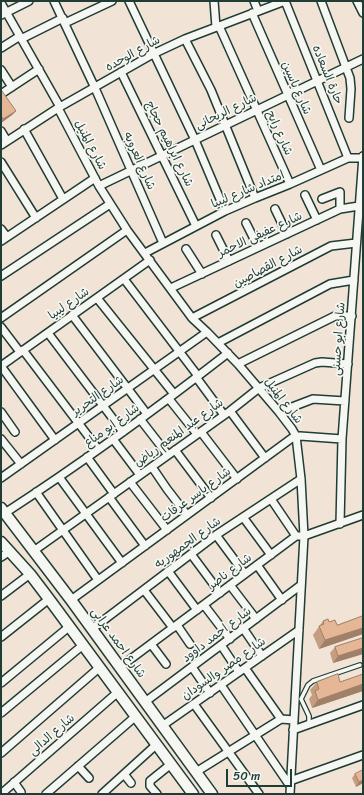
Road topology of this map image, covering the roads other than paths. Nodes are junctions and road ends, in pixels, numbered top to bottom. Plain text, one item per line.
1 (29, 1) edge
2 (54, 1) edge
3 (112, 1) edge
4 (129, 1) edge
5 (214, 1) edge
6 (254, 1) edge
7 (285, 1) edge
8 (320, 1) edge
9 (357, 1) edge
10 (1, 3) edge
11 (254, 12) junction
12 (363, 13) edge
13 (4, 14) edge
14 (64, 20) junction
15 (217, 26) junction
16 (21, 38) junction
17 (185, 39) junction
18 (1, 48) edge
19 (153, 54) junction
20 (363, 59) edge
21 (346, 66) junction
22 (39, 69) junction
23 (1, 70) edge
24 (122, 72) junction
25 (317, 80) junction
26 (12, 87) junction
27 (95, 88) junction
28 (1, 94) edge
29 (287, 95) junction
30 (59, 108) junction
31 (256, 110) junction
32 (349, 118) dead end
33 (225, 125) junction
34 (24, 130) junction
35 (1, 131) edge
36 (195, 140) junction
37 (4, 143) edge
38 (162, 156) junction
39 (363, 157) edge
40 (348, 158) junction
41 (1, 162) edge
42 (132, 170) junction
43 (321, 170) junction
44 (95, 178) junction
45 (290, 184) junction
46 (99, 186) junction
47 (306, 195) dead end
48 (255, 198) junction
49 (322, 198) dead end
50 (63, 200) junction
51 (110, 204) junction
52 (359, 206) junction
53 (275, 209) dead end
54 (340, 210) junction
55 (224, 211) junction
56 (36, 218) junction
57 (317, 220) junction
58 (246, 223) dead end
59 (196, 226) junction
60 (1, 229) edge
61 (127, 230) junction
62 (286, 234) junction
63 (216, 235) dead end
64 (4, 239) edge
65 (356, 243) junction
66 (164, 244) junction
67 (258, 247) junction
68 (186, 249) dead end
69 (145, 253) junction
70 (150, 260) junction
71 (229, 261) junction
72 (202, 274) junction
73 (1, 276) edge
74 (124, 279) junction
75 (354, 280) junction
76 (171, 288) junction
77 (97, 298) junction
78 (72, 315) junction
79 (352, 316) junction
80 (1, 318) edge
81 (192, 318) junction
82 (1, 327) edge
83 (208, 332) junction
84 (48, 333) junction
85 (218, 342) junction
86 (22, 351) junction
87 (179, 352) junction
88 (228, 353) junction
89 (238, 364) junction
90 (348, 364) junction
91 (1, 366) edge
92 (154, 370) junction
93 (197, 377) junction
94 (128, 388) junction
95 (259, 388) junction
96 (172, 396) junction
97 (345, 401) junction
98 (103, 406) junction
99 (1, 412) edge
100 (279, 412) junction
101 (227, 413) junction
102 (147, 414) junction
103 (140, 419) junction
104 (78, 423) junction
105 (15, 432) dead end
106 (123, 432) junction
107 (199, 433) junction
108 (296, 436) junction
109 (113, 438) junction
110 (1, 439) edge
111 (342, 439) junction
112 (55, 440) junction
113 (98, 449) junction
114 (175, 450) junction
115 (168, 455) junction
116 (87, 457) junction
117 (265, 458) junction
118 (21, 464) junction
119 (152, 467) junction
120 (140, 475) junction
121 (59, 477) junction
122 (1, 478) edge
123 (237, 479) junction
124 (301, 479) junction
125 (130, 482) junction
126 (36, 492) junction
127 (112, 495) junction
128 (211, 498) junction
129 (271, 499) junction
130 (3, 510) edge
131 (86, 514) junction
132 (188, 515) junction
133 (363, 515) edge
134 (243, 517) junction
135 (340, 524) junction
136 (63, 530) junction
137 (167, 530) junction
138 (216, 535) junction
139 (300, 536) junction
140 (1, 542) edge
141 (145, 546) junction
142 (35, 550) junction
143 (10, 551) junction
144 (191, 554) junction
145 (271, 555) junction
146 (1, 557) edge
147 (122, 563) junction
148 (256, 565) junction
149 (168, 571) junction
150 (30, 574) junction
151 (245, 574) junction
152 (98, 580) junction
153 (230, 585) junction
154 (301, 585) junction
155 (144, 590) junction
156 (220, 593) junction
157 (1, 596) edge
158 (49, 599) junction
159 (71, 600) junction
160 (282, 600) junction
161 (204, 605) junction
162 (197, 610) junction
163 (256, 619) junction
164 (70, 626) junction
165 (175, 626) junction
166 (243, 628) junction
167 (92, 629) junction
168 (299, 630) junction
169 (1, 637) edge
170 (230, 638) junction
171 (151, 644) junction
172 (190, 644) dead end
173 (83, 645) junction
174 (221, 646) junction
175 (262, 656) junction
176 (166, 664) dead end
177 (360, 665) dead end
178 (100, 667) junction
179 (120, 667) junction
180 (192, 667) junction
181 (246, 668) junction
182 (239, 672) junction
183 (1, 683) edge
184 (221, 685) junction
185 (118, 692) junction
186 (210, 693) junction
187 (145, 702) junction
188 (194, 704) junction
189 (363, 705) edge
190 (1, 713) edge
191 (136, 716) junction
192 (281, 719) junction
193 (294, 720) junction
194 (309, 725) junction
195 (162, 726) junction
196 (293, 730) junction
197 (255, 735) junction
198 (157, 744) junction
199 (229, 752) junction
200 (1, 753) edge
201 (363, 755) edge
202 (171, 764) junction
203 (78, 766) junction
204 (196, 772) junction
205 (124, 774) junction
206 (89, 778) dead end
207 (14, 782) junction
208 (132, 783) dead end
209 (290, 783) junction
210 (21, 792) dead end
211 (50, 793) edge
212 (155, 793) edge
213 (1, 794) edge
214 (102, 794) edge
215 (194, 794) edge
216 (212, 794) edge
217 (260, 794) edge
218 (290, 794) edge

1 - 13 street
2 - 14 street, شارع العروبه
3 - 14 street
4 - 19 street
5 - 15 street, شارع رابح
6 - 11 street, شارع ياسين
7 - 11 street, شارع الوحده
7 - 25 street, حارة السعاده
8 - 21 street
9 - 12 street
10 - 13 street, شارع المنيل
11 - 15 street, شارع الوحده
11 - 29 street, شارع ياسين
13 - 16 street, شارع المنيل
14 - 16 street
14 - 27 street, شارع العروبه
15 - 17 street, شارع الوحده
15 - 31 street, شارع رابح
16 - 18 street
16 - 22 street, شارع المنيل
17 - 19 street, شارع الوحده
17 - 33 street
19 - 24 street, شارع الوحده
19 - 36 street
20 - 21 street, شارع الريحانى
21 - 25 street, شارع الريحانى
21 - 32 street
22 - 26 street
22 - 30 street, شارع المنيل
23 - 26 street
24 - 27 street, شارع الوحده
24 - 38 street, شارع ابراهيم حجاج
25 - 29 street, شارع الريحانى
25 - 40 street, حارة السعاده
26 - 28 street
27 - 30 street, شارع الوحده
27 - 42 street, شارع العروبه
29 - 31 street, شارع الريحانى
29 - 43 street, شارع ياسين
30 - 34 street, شارع الوحده
30 - 44 street, شارع المنيل
31 - 33 street, شارع الريحانى
31 - 45 street, شارع رابح
33 - 36 street, شارع الريحانى
33 - 48 street
34 - 37 street, شارع الوحده
34 - 50 street
35 - 37 street
36 - 38 street, شارع الريحانى
36 - 55 street
38 - 42 street, شارع الريحانى
38 - 59 street, شارع ابراهيم حجاج
39 - 40 street, امتداد شارع ليبيا
39 - 52 street, شارع ابو حسنى
40 - 43 street, امتداد شارع ليبيا
41 - 56 street
42 - 46 street, شارع الريحانى
42 - 66 street, شارع العروبه
43 - 45 street, امتداد شارع ليبيا
44 - 46 street, شارع المنيل
44 - 50 street
45 - 48 street, امتداد شارع ليبيا
46 - 51 street, شارع المنيل
47 - 57 street
48 - 55 street, امتداد شارع ليبيا
49 - 54 street
50 - 56 street
51 - 61 street, شارع المنيل
51 - 73 street
52 - 54 street, شارع عفيفى الاحمر
52 - 65 street, شارع ابو حسنى
53 - 62 street
54 - 57 street, شارع عفيفى الاحمر
55 - 59 street, امتداد شارع ليبيا
56 - 64 street
57 - 62 street, شارع عفيفى الاحمر
58 - 67 street
59 - 66 street, امتداد شارع ليبيا
60 - 64 street
61 - 69 street, شارع المنيل
61 - 80 street
62 - 67 street, شارع عفيفى الاحمر
63 - 71 street
65 - 75 street, شارع ابو حسنى
65 - 81 street, شارع القصاصين
66 - 69 street, امتداد شارع ليبيا
67 - 71 street, شارع عفيفى الاحمر
68 - 72 street
69 - 70 street, شارع المنيل
70 - 74 street, شارع ليبيا
70 - 76 street, شارع المنيل
71 - 72 street, شارع عفيفى الاحمر
72 - 76 street, شارع عفيفى الاحمر
74 - 77 street, شارع ليبيا
74 - 87 street
75 - 79 street, شارع ابو حسنى
75 - 85 street
76 - 81 street, شارع المنيل
77 - 78 street, شارع ليبيا
77 - 92 street
78 - 84 street, شارع ليبيا
78 - 94 street
79 - 89 street
79 - 90 street, شارع ابو حسنى
81 - 83 street, شارع المنيل
82 - 86 street
83 - 85 street, شارع المنيل
83 - 87 street, شارع التحرير
84 - 86 street, شارع ليبيا
84 - 98 street
85 - 88 street, شارع المنيل
86 - 91 street, شارع ليبيا
86 - 104 street
87 - 92 street, شارع التحرير
87 - 93 street
88 - 89 street, شارع المنيل
88 - 93 street, شارع ابو مناع
89 - 95 street, شارع المنيل
90 - 95 street, شارع عبد المنعم رياض
90 - 97 street, شارع ابو حسنى
91 - 112 street
92 - 94 street, شارع التحرير
92 - 96 street
93 - 96 street, شارع ابو مناع
93 - 101 street
94 - 98 street, شارع التحرير
94 - 102 street
95 - 100 street, شارع المنيل
95 - 101 street, شارع عبد المنعم رياض
96 - 102 street, شارع ابو مناع
96 - 107 street
97 - 100 street
97 - 111 street, شارع ابو حسنى
98 - 104 street, شارع التحرير
98 - 106 street
99 - 105 street
100 - 108 street, شارع المنيل
101 - 107 street, شارع عبد المنعم رياض
101 - 117 street
102 - 103 street, شارع ابو مناع
103 - 106 street, شارع ابو مناع
103 - 115 street
104 - 112 street, شارع التحرير
104 - 113 street
106 - 109 street, شارع ابو مناع
107 - 114 street, شارع عبد المنعم رياض
107 - 123 street
108 - 111 street
108 - 117 street, شارع ياسر عرفات
108 - 124 street, شارع المنيل
109 - 113 street, شارع ابو مناع
109 - 120 street
110 - 118 street
111 - 135 street, شارع ابو حسنى
112 - 118 street, شارع التحرير
113 - 116 street, شارع ابو مناع
114 - 115 street, شارع عبد المنعم رياض
114 - 128 street
115 - 119 street, شارع عبد المنعم رياض
116 - 121 street, شارع ابو مناع
116 - 127 street
117 - 123 street, شارع ياسر عرفات
118 - 122 street, شارع التحرير
119 - 120 street, شارع عبد المنعم رياض
119 - 132 street
120 - 125 street, شارع عبد المنعم رياض
121 - 126 street, شارع ابو مناع
121 - 131 street
123 - 128 street, شارع ياسر عرفات
124 - 129 street, شارع الجمهوريه
124 - 139 street, شارع المنيل
125 - 127 street, شارع عبد المنعم رياض
125 - 137 street
126 - 130 street, شارع ابو مناع
126 - 136 street
127 - 131 street, شارع عبد المنعم رياض
127 - 141 street
128 - 132 street, شارع ياسر عرفات
129 - 134 street, شارع الجمهوريه
129 - 139 street
130 - 142 street, شارع احمد عرابى
131 - 136 street, شارع عبد المنعم رياض
131 - 147 street
132 - 137 street, شارع ياسر عرفات
133 - 135 street, شارع ناصر
134 - 138 street, شارع الجمهوريه
134 - 145 street
135 - 139 street, شارع ناصر
136 - 142 street, شارع عبد المنعم رياض
136 - 152 street
137 - 141 street, شارع ياسر عرفات
138 - 144 street, شارع الجمهوريه
138 - 151 street
139 - 145 street, شارع ناصر
139 - 154 street, شارع المنيل
140 - 143 street
141 - 147 street, شارع ياسر عرفات
142 - 159 street, شارع احمد عرابى
143 - 146 street
143 - 150 street
144 - 149 street, شارع الجمهوريه
144 - 156 street
145 - 148 street, شارع ناصر
147 - 152 street, شارع ياسر عرفات
148 - 151 street, شارع ناصر
148 - 160 street
149 - 155 street, شارع الجمهوريه
149 - 162 street
150 - 157 street
150 - 158 street
151 - 153 street, شارع ناصر
152 - 159 street, شارع ياسر عرفات
153 - 156 street, شارع ناصر
153 - 163 street
154 - 160 street, شارع احمد داوود
154 - 168 street, شارع المنيل
155 - 165 street
155 - 167 street, شارع الجمهوريه
156 - 161 street, شارع ناصر
158 - 164 street
158 - 169 street
159 - 167 street, شارع احمد عرابى
160 - 163 street, شارع احمد داوود
161 - 162 street, شارع ناصر
161 - 170 street
162 - 165 street, شارع ناصر
163 - 166 street, شارع احمد داوود
164 - 173 street
164 - 183 street
165 - 171 street, شارع ناصر
165 - 172 street
166 - 170 street, شارع احمد داوود
166 - 175 street
167 - 179 street, شارع احمد عرابى
168 - 175 street, شارع مصر والسودان
168 - 193 street, شارع المنيل
170 - 174 street, شارع احمد داوود
171 - 176 street
171 - 179 street, شارع ناصر
173 - 178 street
173 - 190 street
174 - 180 street, شارع احمد داوود
174 - 182 street
175 - 181 street, شارع مصر والسودان
177 - 194 lane
178 - 185 street
178 - 200 street
179 - 187 street, شارع احمد عرابى
180 - 186 street
180 - 187 street, شارع احمد داوود
181 - 182 street, شارع مصر والسودان
181 - 192 street
182 - 184 street, شارع مصر والسودان
184 - 186 street, شارع مصر والسودان
184 - 197 street
185 - 191 street
185 - 207 street, شارع الدالى
186 - 188 street, شارع مصر والسودان
187 - 195 street, شارع احمد عرابى
188 - 195 street, شارع مصر والسودان
188 - 199 street
189 - 194 street
191 - 198 street
191 - 203 street
192 - 193 street
192 - 197 street
193 - 196 street, شارع المنيل
194 - 196 street
195 - 204 street, شارع احمد عرابى
196 - 209 street, شارع المنيل
197 - 199 street
197 - 209 street
198 - 202 street
198 - 205 street
199 - 204 street
199 - 217 street
201 - 209 street
202 - 212 street
202 - 215 street
203 - 206 street
203 - 211 street
204 - 216 street, شارع احمد عرابى
205 - 208 street
205 - 214 street
207 - 210 street
207 - 213 street, شارع الدالى
209 - 218 street, شارع المنيل

